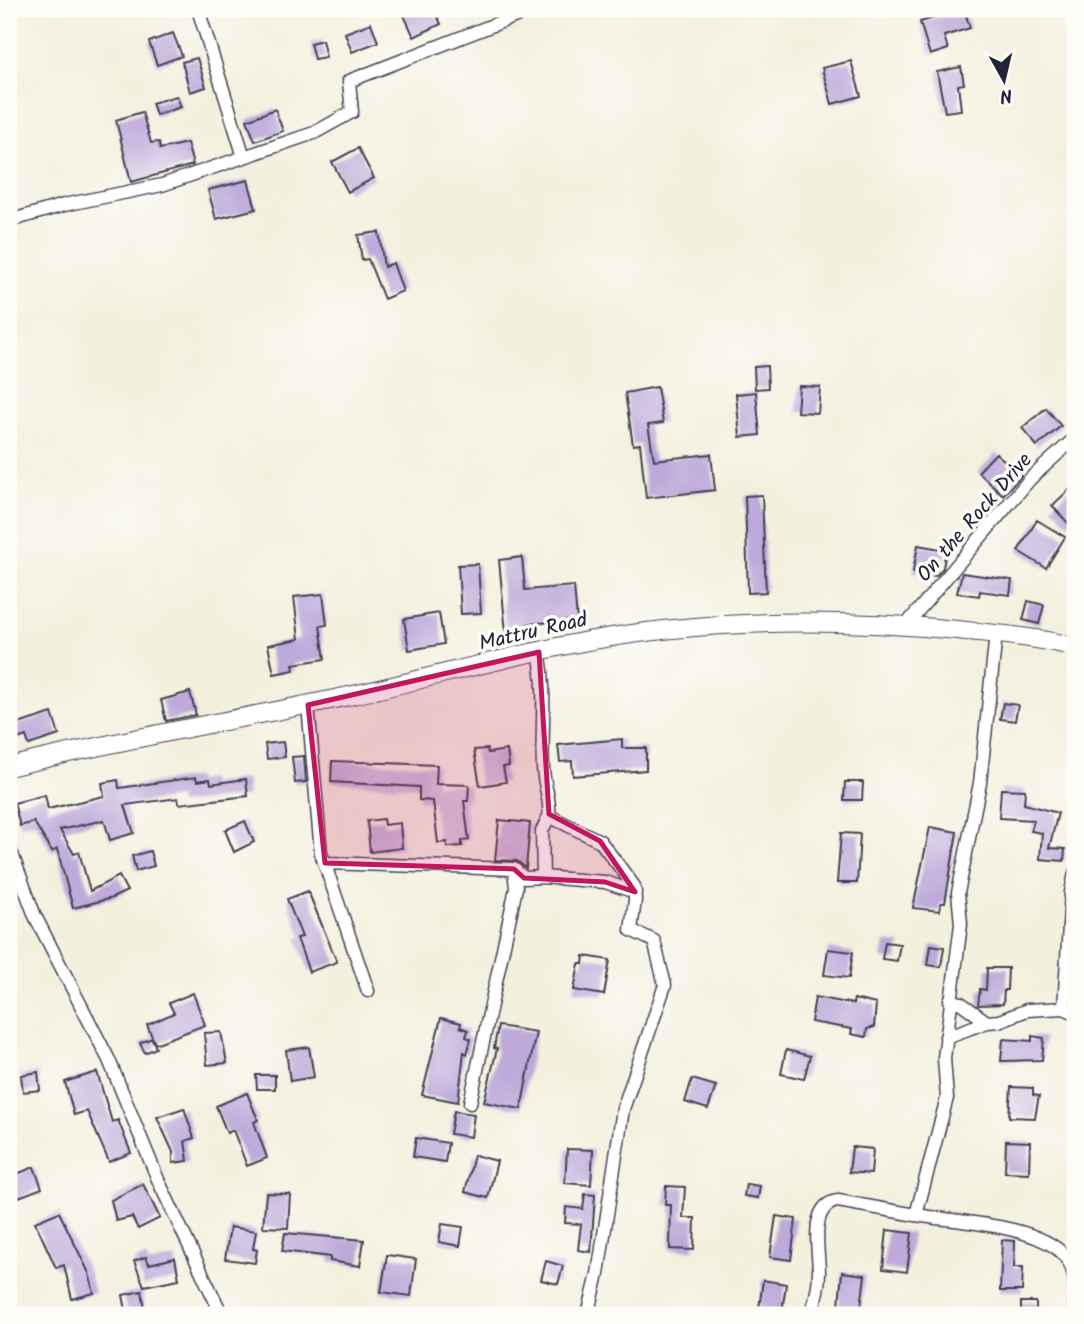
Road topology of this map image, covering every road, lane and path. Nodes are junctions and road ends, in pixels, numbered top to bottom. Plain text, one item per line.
1 (198, 9) edge
2 (534, 9) edge
3 (244, 157) junction
4 (9, 221) edge
5 (1075, 438) edge
6 (906, 625) junction
7 (996, 634) junction
8 (1075, 647) edge
9 (539, 652) junction
10 (308, 705) junction
11 (9, 767) edge
12 (549, 816) junction
13 (9, 846) edge
14 (325, 863) junction
15 (514, 869) junction
16 (1075, 873) edge
17 (543, 877) junction
18 (635, 892) junction
19 (368, 991) dead end
20 (950, 1000) junction
21 (1070, 1010) edge
22 (987, 1021) junction
23 (946, 1037) junction
24 (470, 1103) dead end
25 (916, 1216) junction
26 (1075, 1298) edge
27 (222, 1315) edge
28 (588, 1315) edge
29 (811, 1315) edge
30 (1074, 1315) edge

1 - 3 street
2 - 3 street
3 - 4 street
5 - 6 street, On the Rock Drive
6 - 7 main road, Mattru Road
6 - 9 main road, Mattru Road
7 - 8 main road, Mattru Road
7 - 20 street
9 - 10 main road, Mattru Road
9 - 12 street
10 - 11 main road, Mattru Road
10 - 14 street
12 - 17 street
12 - 18 street
13 - 27 street
14 - 15 street
14 - 19 street
15 - 17 street
15 - 24 street
16 - 21 street
17 - 18 street
18 - 28 street
20 - 22 street
20 - 23 street
21 - 22 street
22 - 23 street
23 - 25 street
25 - 26 street
25 - 29 street
26 - 30 street

